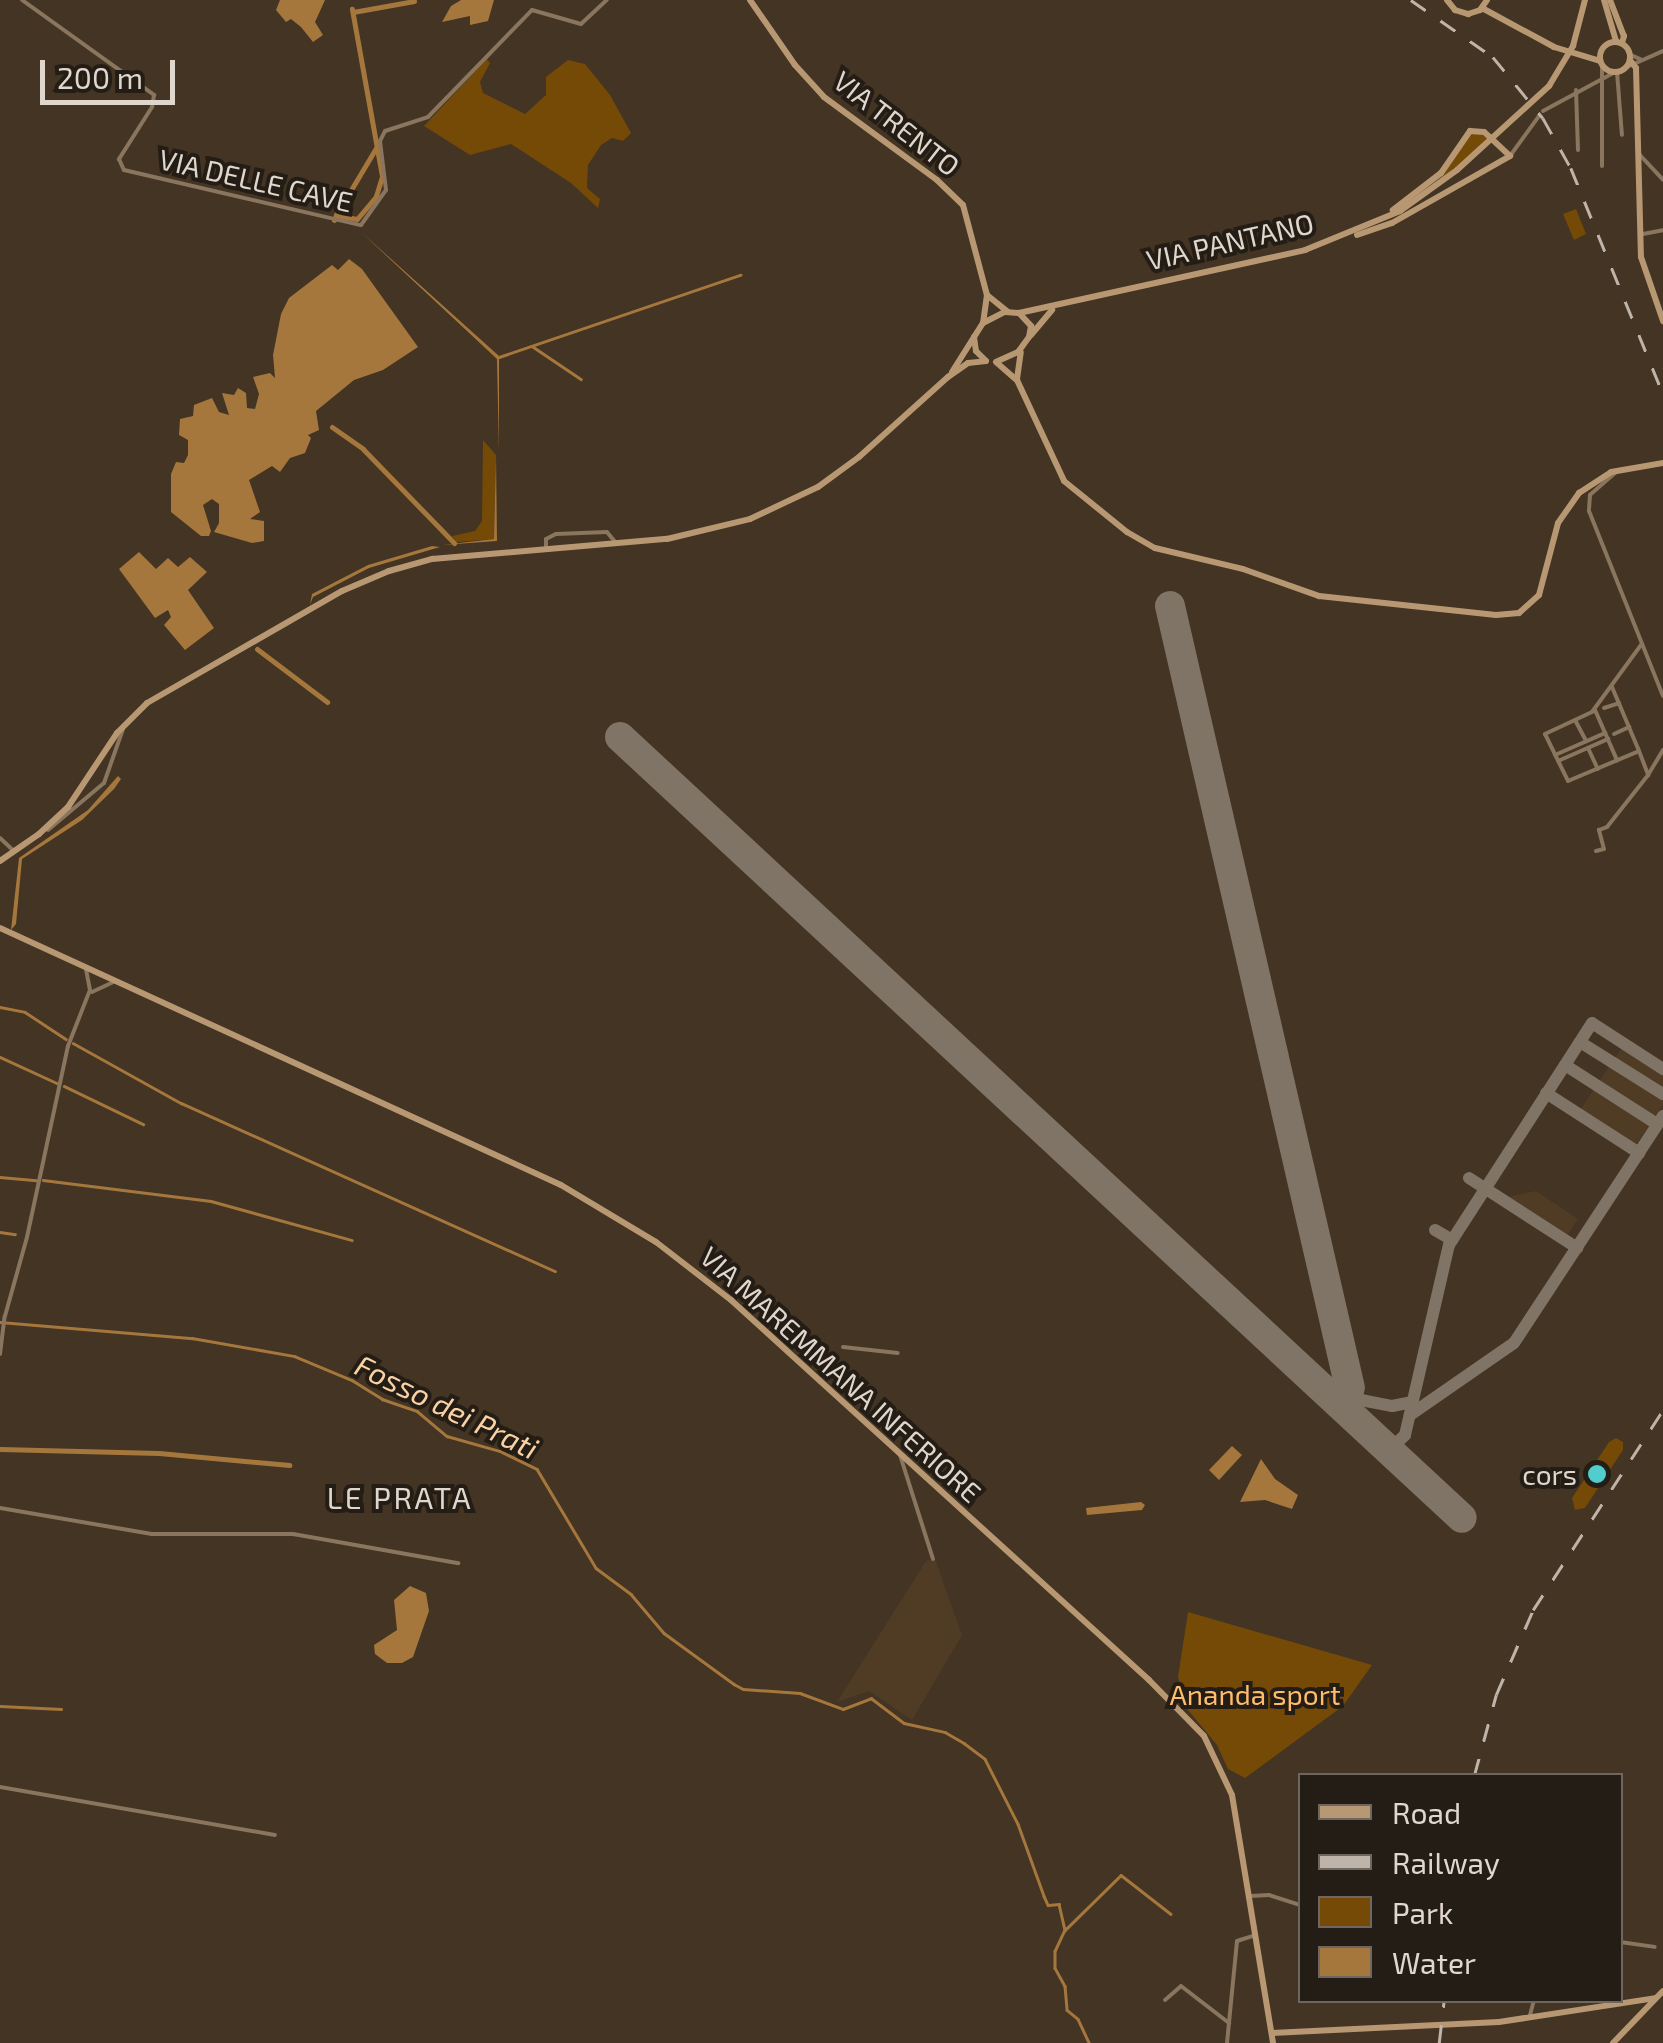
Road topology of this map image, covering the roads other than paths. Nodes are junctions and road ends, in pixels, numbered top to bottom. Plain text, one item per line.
1 (22, 0) edge
2 (608, 0) edge
3 (750, 0) edge
4 (1447, 0) edge
5 (1488, 0) edge
6 (1585, 0) edge
7 (1607, 0) edge
8 (1482, 8) junction
9 (1496, 12) junction
10 (1619, 42) junction
11 (1602, 50) junction
12 (1663, 51) edge
13 (1589, 54) junction
14 (1645, 59) junction
15 (1630, 61) junction
16 (1601, 62) junction
17 (1616, 72) junction
18 (1600, 79) junction
19 (1576, 90) junction
20 (1622, 135) dead end
21 (1578, 150) dead end
22 (1639, 154) junction
23 (1510, 156) junction
24 (1602, 166) dead end
25 (1663, 180) edge
26 (1374, 224) junction
27 (1663, 230) edge
28 (1640, 235) junction
29 (1340, 238) junction
30 (987, 295) junction
31 (1057, 306) junction
32 (1008, 311) junction
33 (1019, 313) junction
34 (1663, 322) edge
35 (983, 323) junction
36 (974, 337) junction
37 (1029, 337) junction
38 (1022, 349) junction
39 (986, 361) junction
40 (996, 362) junction
41 (948, 377) junction
42 (1017, 380) junction
43 (1663, 463) edge
44 (1618, 470) junction
45 (616, 543) junction
46 (546, 550) junction
47 (1640, 645) junction
48 (1612, 687) junction
49 (1663, 696) edge
50 (1619, 703) junction
51 (1595, 708) junction
52 (1604, 708) dead end
53 (128, 720) junction
54 (1575, 720) junction
55 (1629, 726) junction
56 (1605, 732) junction
57 (1614, 734) dead end
58 (1608, 739) junction
59 (1587, 744) junction
60 (1663, 750) edge
61 (1639, 751) junction
62 (1557, 758) junction
63 (1617, 760) junction
64 (98, 763) junction
65 (1598, 768) junction
66 (111, 769) junction
67 (1648, 776) junction
68 (39, 834) junction
69 (0, 838) edge
70 (14, 851) junction
71 (1596, 852) dead end
72 (0, 860) edge
73 (2, 927) edge
74 (83, 966) junction
75 (100, 974) junction
76 (118, 982) junction
77 (91, 991) junction
78 (843, 1347) dead end
79 (898, 1352) dead end
80 (0, 1354) edge
81 (900, 1455) junction
82 (0, 1508) edge
83 (932, 1560) dead end
84 (458, 1563) dead end
85 (0, 1787) edge
86 (275, 1835) dead end
87 (1250, 1896) junction
88 (1298, 1904) edge
89 (1257, 1936) junction
90 (1623, 1942) edge
91 (1656, 1947) dead end
92 (1663, 1991) edge
93 (1655, 1998) junction
94 (1164, 2000) dead end
95 (1533, 2003) edge
96 (1622, 2003) edge
97 (1623, 2003) edge
98 (1530, 2017) junction
99 (1229, 2023) junction
100 (1272, 2033) junction
101 (1228, 2043) edge
102 (1273, 2043) edge
103 (1613, 2043) edge

1 - 2 street, VIA DELLE CAVE
3 - 30 main road, VIA TRENTO
4 - 8 main road
5 - 8 main road
5 - 9 main road
6 - 26 main road, VIA PANTANO
7 - 10 main road
8 - 9 main road
9 - 13 main road
10 - 11 main road
10 - 15 main road
11 - 13 main road
11 - 16 main road
12 - 14 street
13 - 16 main road
14 - 15 street
14 - 15 street
15 - 17 main road
15 - 22 main road
16 - 17 main road
16 - 18 street
17 - 18 street
17 - 20 street
18 - 19 street
18 - 24 street
19 - 21 street
19 - 23 street
22 - 25 street
22 - 28 main road
23 - 26 main road
23 - 29 main road
26 - 29 main road, VIA PANTANO
27 - 28 street
28 - 34 main road
29 - 31 main road, VIA PANTANO
30 - 32 main road
30 - 35 main road
31 - 33 main road, VIA PANTANO
31 - 37 main road
32 - 33 main road
32 - 35 main road
33 - 37 main road
35 - 36 main road
36 - 39 main road
36 - 41 main road
37 - 38 main road
38 - 40 main road
38 - 42 main road
39 - 40 main road
39 - 41 main road
40 - 42 main road
41 - 45 main road
42 - 44 main road
43 - 44 main road
44 - 47 street
45 - 46 main road
45 - 46 street
46 - 53 main road
47 - 48 street
47 - 49 street
48 - 50 street
48 - 51 street
50 - 52 street
50 - 55 street
51 - 54 street
51 - 56 street
53 - 64 main road
53 - 66 street
54 - 59 street
54 - 62 street
55 - 57 street
55 - 61 street
56 - 58 street
56 - 59 street
58 - 59 street
58 - 63 street
59 - 62 street
59 - 65 street
60 - 67 street
61 - 63 street
61 - 67 street
62 - 65 street
63 - 65 street
64 - 66 street
64 - 68 main road
66 - 68 street
67 - 71 street
68 - 70 main road
69 - 70 street
70 - 72 main road
73 - 74 main road, VIA MAREMMANA INFERIORE
74 - 75 main road, VIA MAREMMANA INFERIORE
74 - 77 street
75 - 76 main road, VIA MAREMMANA INFERIORE
75 - 77 street
76 - 77 street
76 - 81 main road, VIA MAREMMANA INFERIORE
77 - 80 street
78 - 79 street
81 - 83 street
81 - 87 main road, VIA MAREMMANA INFERIORE
82 - 84 street
85 - 86 street
87 - 88 street
87 - 89 main road, VIA MAREMMANA INFERIORE
89 - 99 street
89 - 100 main road, VIA MAREMMANA INFERIORE
90 - 91 street
92 - 93 main road
93 - 97 main road
93 - 103 main road
94 - 99 street
95 - 98 street
96 - 98 main road
98 - 100 main road
99 - 101 street
100 - 102 main road, VIA MAREMMANA INFERIORE

